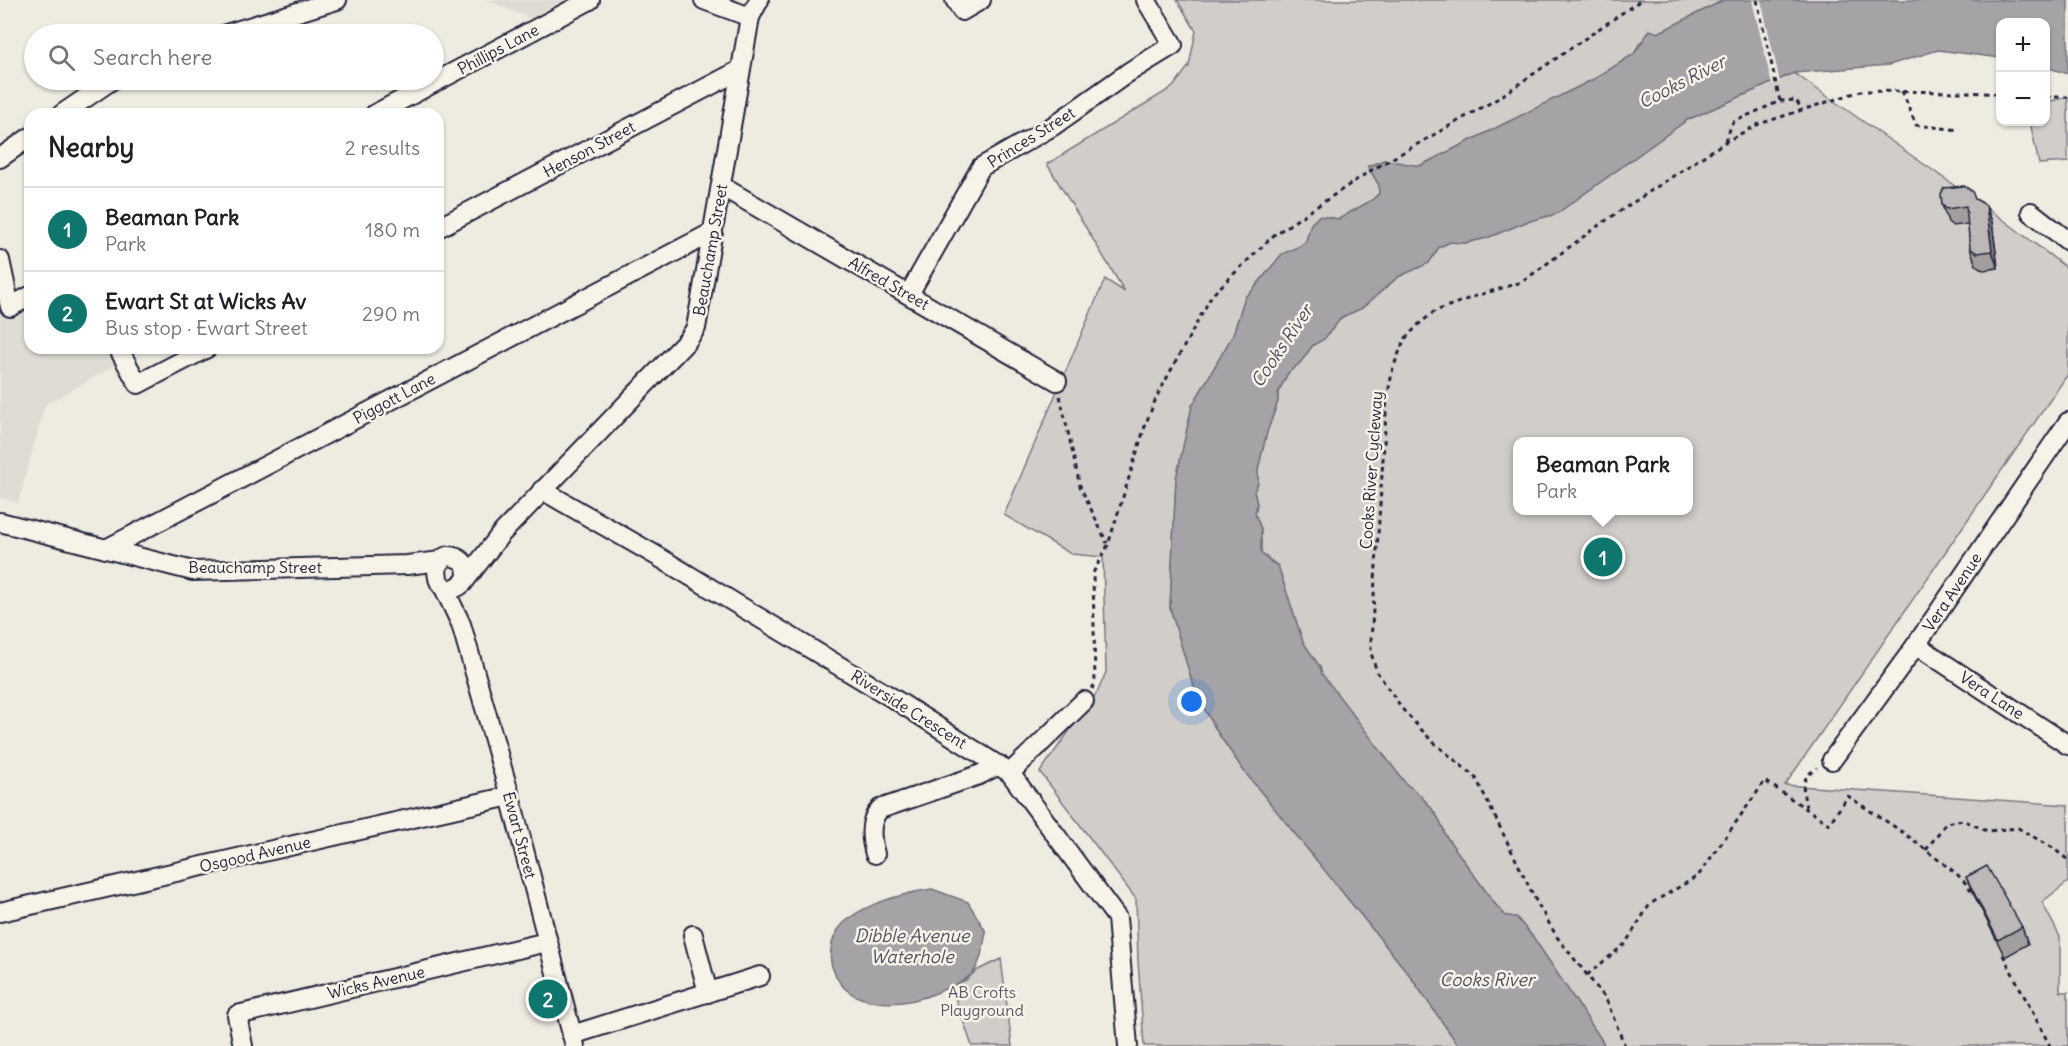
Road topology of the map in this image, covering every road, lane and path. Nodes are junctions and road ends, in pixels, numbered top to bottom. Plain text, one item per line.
1 (338, 0) edge
2 (590, 0) edge
3 (704, 0) edge
4 (759, 0) edge
5 (955, 0) edge
6 (981, 0) edge
7 (1146, 0) edge
8 (1641, 0) edge
9 (1757, 0) edge
10 (750, 17) junction
11 (259, 24) edge
12 (740, 70) junction
13 (444, 77) edge
14 (97, 90) edge
15 (420, 90) edge
16 (1902, 91) junction
17 (1996, 94) edge
18 (2050, 97) edge
19 (2068, 97) edge
20 (1780, 101) junction
21 (71, 108) edge
22 (386, 108) edge
23 (1802, 110) junction
24 (1960, 130) dead end
25 (24, 141) edge
26 (1725, 142) junction
27 (0, 158) edge
28 (721, 186) junction
29 (2031, 213) dead end
30 (444, 225) edge
31 (713, 232) junction
32 (2068, 241) edge
33 (0, 260) edge
34 (909, 294) junction
35 (24, 299) edge
36 (121, 354) edge
37 (196, 354) edge
38 (1057, 381) joint
39 (2068, 422) edge
40 (542, 490) junction
41 (0, 522) edge
42 (1108, 545) junction
43 (106, 549) junction
44 (451, 574) junction
45 (1916, 645) junction
46 (1084, 701) joint
47 (2068, 745) edge
48 (1832, 760) joint
49 (1004, 769) junction
50 (510, 796) junction
51 (1806, 808) junction
52 (1926, 850) junction
53 (875, 855) dead end
54 (2068, 860) edge
55 (1978, 904) edge
56 (0, 912) edge
57 (693, 935) dead end
58 (547, 942) junction
59 (1999, 946) edge
60 (1587, 975) junction
61 (760, 976) dead end
62 (708, 993) junction
63 (574, 1041) edge
64 (243, 1046) edge
65 (1128, 1046) edge
66 (1625, 1046) edge
67 (2050, 1046) edge

1 - 11 street
2 - 13 street, Phillips Lane
3 - 10 street
4 - 10 street, Beauchamp Street
5 - 6 street
7 - 34 street, Princes Street
8 - 42 path
9 - 20 path
10 - 12 street, Beauchamp Street
12 - 28 street, Beauchamp Street
12 - 30 street, Henson Street
14 - 21 street
15 - 22 street, Phillips Lane
16 - 17 path, Cooks River Cycleway
16 - 23 path, Cooks River Cycleway
16 - 24 path
18 - 19 path
20 - 23 path
20 - 26 path
23 - 26 path, Cooks River Cycleway
25 - 27 street
26 - 60 path, Cooks River Cycleway
28 - 31 street, Beauchamp Street
28 - 34 street, Alfred Street
29 - 32 street
31 - 40 street, Beauchamp Street
31 - 43 street, Piggott Lane
33 - 35 street
34 - 38 street, Alfred Street
36 - 37 street
38 - 42 path
39 - 45 street, Vera Avenue
40 - 44 street, Beauchamp Street
40 - 49 street, Riverside Crescent
41 - 43 street, Beauchamp Street
42 - 46 path
43 - 44 street, Beauchamp Street
44 - 50 street, Ewart Street
45 - 47 street, Vera Lane
45 - 48 street, Vera Avenue
46 - 49 street
48 - 51 path
49 - 53 street
49 - 65 street, Riverside Crescent
50 - 56 street, Osgood Avenue
50 - 58 street, Ewart Street
51 - 52 path
51 - 60 path
52 - 54 path
52 - 55 path
57 - 62 street
58 - 63 street, Ewart Street
58 - 64 street, Wicks Avenue
59 - 67 path
60 - 66 path, Cooks River Cycleway
61 - 62 street
62 - 63 street

